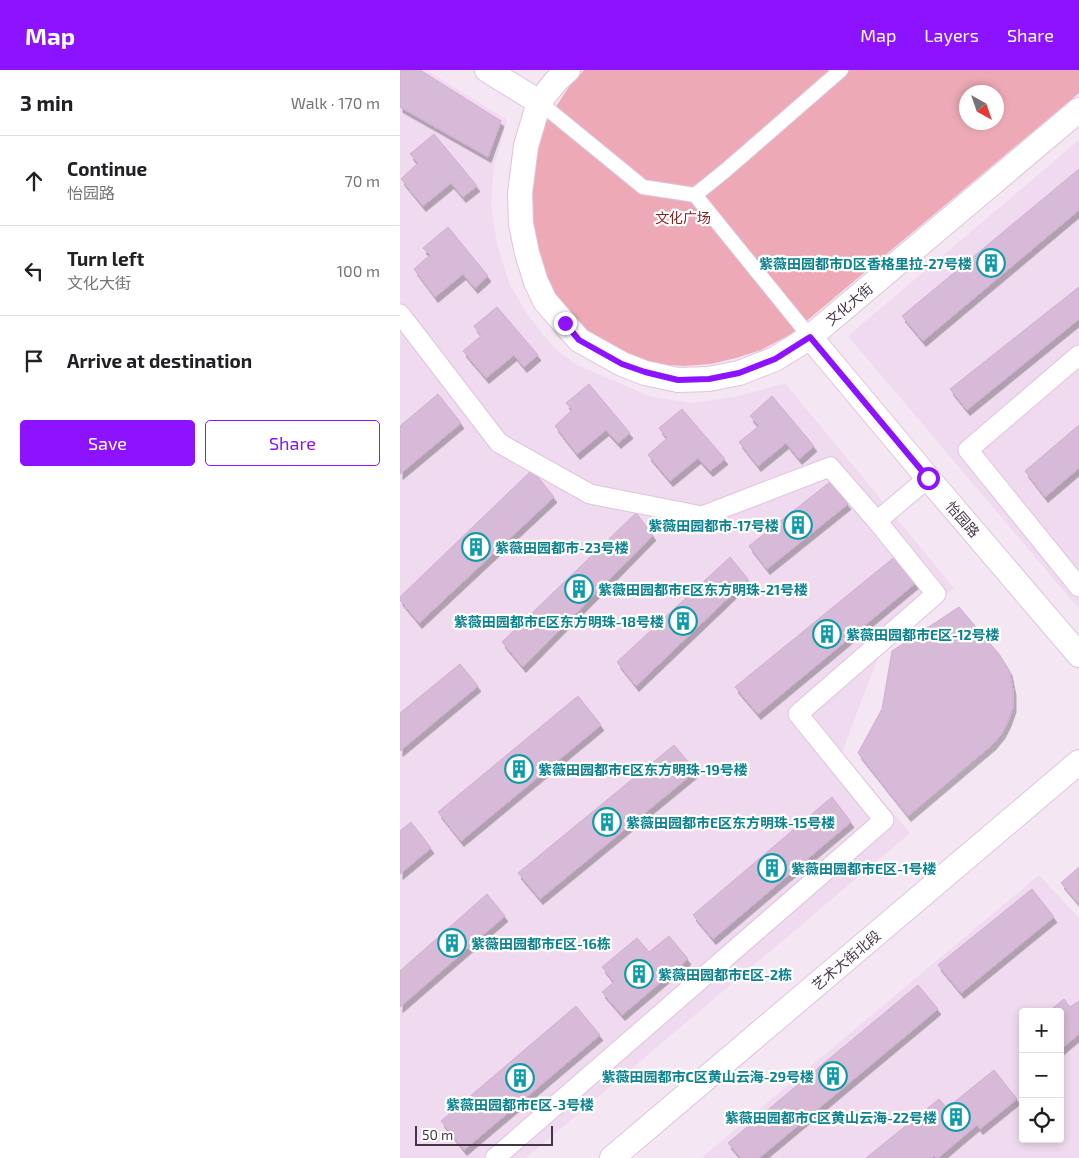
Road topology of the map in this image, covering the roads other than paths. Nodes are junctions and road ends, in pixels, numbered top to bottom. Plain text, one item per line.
1 (487, 70) edge
2 (568, 70) edge
3 (841, 70) edge
4 (538, 102) junction
5 (1079, 110) edge
6 (695, 195) junction
7 (400, 314) edge
8 (810, 337) junction
9 (1079, 355) edge
10 (928, 478) junction
11 (877, 521) junction
12 (1079, 586) edge
13 (1079, 654) edge
14 (1079, 762) edge
15 (495, 1158) edge
16 (612, 1158) edge

1 - 4 street
2 - 4 street, 文化大街
3 - 6 street
4 - 6 street
4 - 8 street, 文化大街
5 - 8 street, 文化大街
6 - 8 street
7 - 11 street
8 - 10 street, 怡园路
9 - 12 street
10 - 11 street
10 - 13 street, 怡园路
11 - 15 street
14 - 16 street, 艺术大街北段

